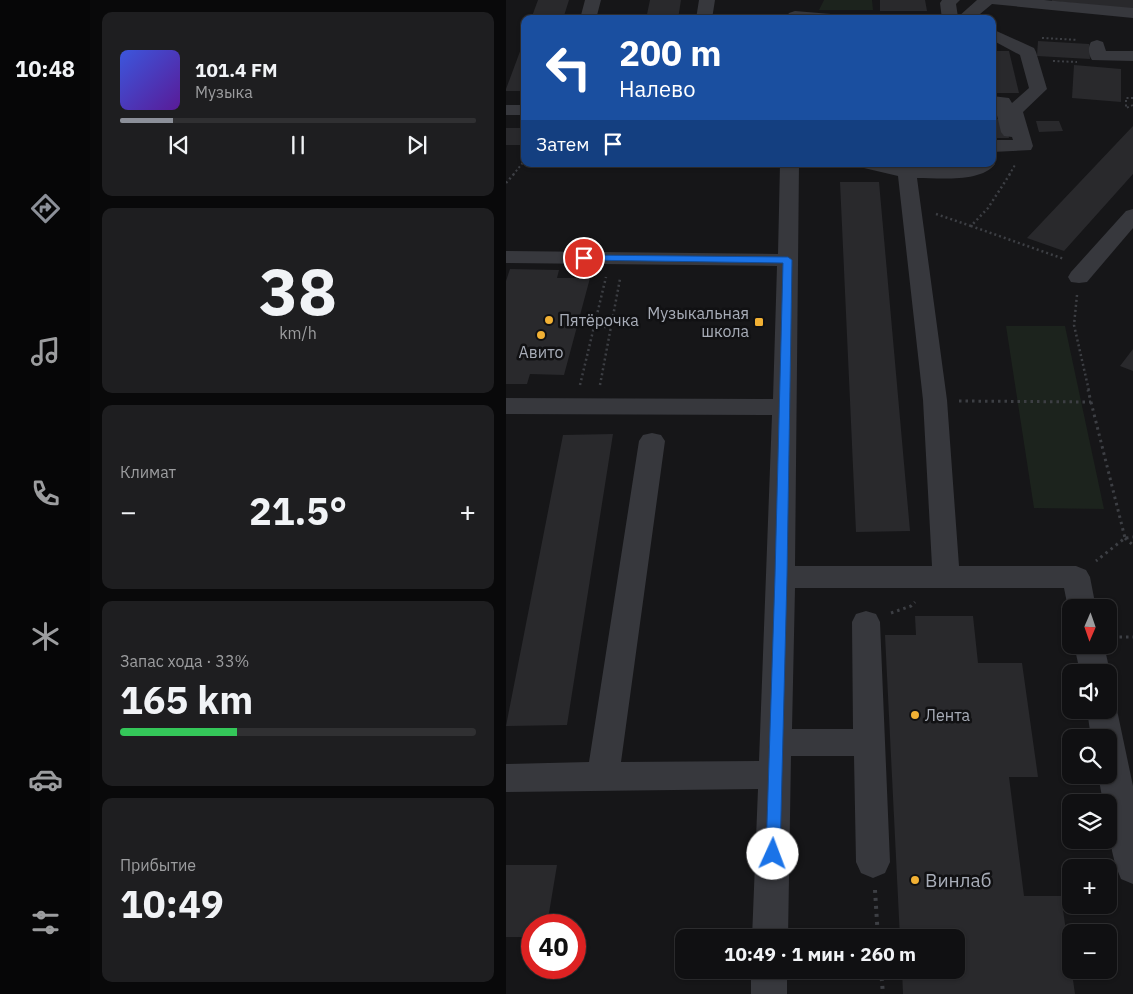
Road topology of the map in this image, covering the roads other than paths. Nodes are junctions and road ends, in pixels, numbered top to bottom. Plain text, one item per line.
1 (593, 0) edge
2 (707, 0) edge
3 (800, 0) edge
4 (987, 0) edge
5 (994, 0) edge
6 (1133, 13) edge
7 (589, 15) edge
8 (705, 15) edge
9 (795, 15) edge
10 (969, 15) edge
11 (996, 36) edge
12 (1094, 47) road end
13 (1133, 56) edge
14 (996, 102) edge
15 (506, 110) edge
16 (521, 110) edge
17 (996, 146) edge
18 (1019, 146) junction
19 (996, 158) edge
20 (790, 167) edge
21 (884, 167) edge
22 (978, 167) edge
23 (907, 172) junction
24 (1133, 215) edge
25 (506, 257) edge
26 (788, 260) junction
27 (1084, 272) road end
28 (506, 406) edge
29 (785, 407) junction
30 (652, 441) dead end
31 (781, 576) junction
32 (946, 576) junction
33 (1080, 599) edge
34 (866, 622) dead end
35 (870, 742) junction
36 (776, 743) junction
37 (775, 776) junction
38 (506, 778) edge
39 (603, 778) junction
40 (1116, 784) edge
41 (873, 862) road end
42 (1133, 868) edge
43 (770, 929) edge
44 (770, 979) edge
45 (769, 994) edge

1 - 7 street
2 - 8 street
3 - 9 street
4 - 10 street
5 - 6 street
11 - 18 street
12 - 13 street
14 - 18 street
15 - 16 street
17 - 18 street
18 - 19 street
20 - 26 street
21 - 23 street
22 - 23 street
23 - 32 street
24 - 27 street
25 - 26 street
26 - 29 street
28 - 29 street
29 - 31 street
30 - 39 street
31 - 32 street
31 - 36 street
32 - 33 street
34 - 35 street
35 - 36 street
35 - 41 street
36 - 37 street
37 - 39 street
37 - 43 street
38 - 39 street
40 - 42 street
44 - 45 street

